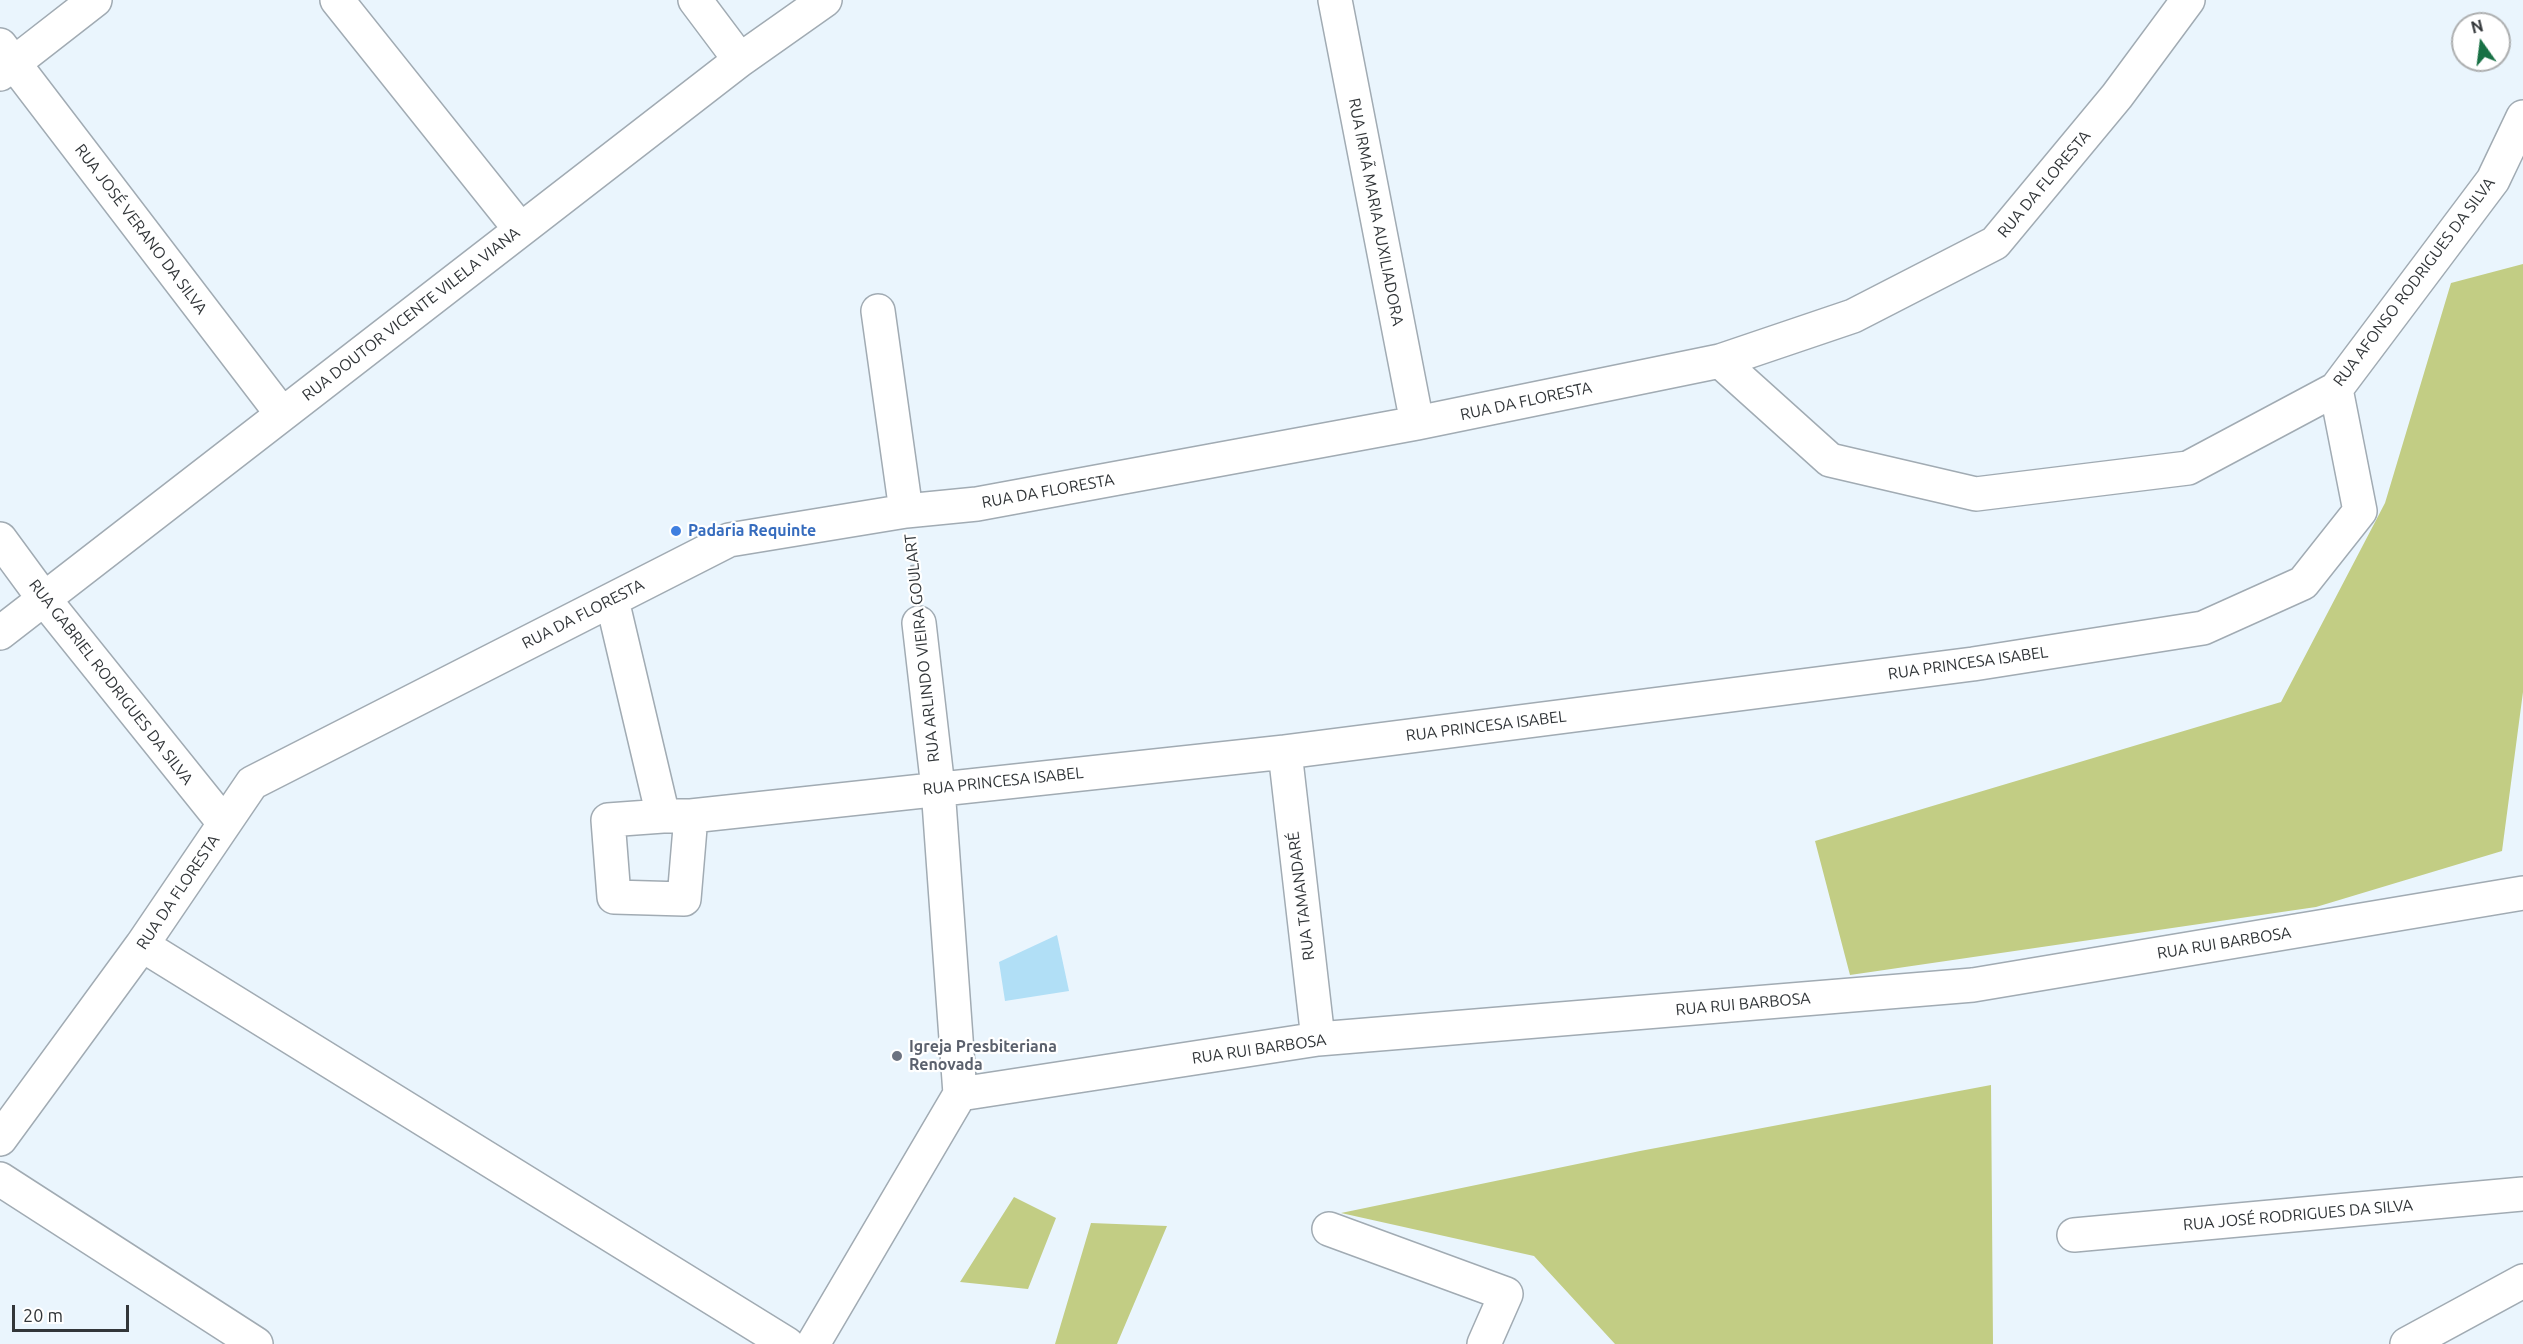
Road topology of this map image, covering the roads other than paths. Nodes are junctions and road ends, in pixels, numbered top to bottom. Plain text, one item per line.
1 (95, 0) edge
2 (338, 0) edge
3 (695, 0) edge
4 (825, 0) edge
5 (1335, 0) edge
6 (2188, 0) edge
7 (740, 60) junction
8 (5, 61) edge
9 (2523, 117) edge
10 (520, 230) junction
11 (878, 311) dead end
12 (1720, 361) junction
13 (2336, 389) junction
14 (282, 414) junction
15 (1418, 423) junction
16 (906, 511) junction
17 (0, 540) edge
18 (44, 598) junction
19 (612, 600) junction
20 (919, 624) road end
21 (0, 633) edge
22 (1285, 752) junction
23 (938, 788) junction
24 (224, 823) junction
25 (2523, 893) edge
26 (142, 945) junction
27 (1318, 1039) junction
28 (960, 1094) junction
29 (0, 1139) edge
30 (0, 1179) edge
31 (2523, 1194) edge
32 (1329, 1229) dead end
33 (2074, 1235) dead end
34 (2523, 1281) edge
35 (256, 1344) edge
36 (787, 1344) edge
37 (813, 1344) edge
38 (1484, 1344) edge
39 (2407, 1344) edge

1 - 8 street
2 - 10 street
3 - 7 street
4 - 7 street, RUA DOUTOR VICENTE VILELA VIANA
5 - 15 street, RUA IRMÃ MARIA AUXILIADORA
6 - 12 street, RUA DA FLORESTA
7 - 10 street, RUA DOUTOR VICENTE VILELA VIANA
8 - 14 street, RUA JOSÉ VERANO DA SILVA
9 - 13 street, RUA AFONSO RODRIGUES DA SILVA
10 - 14 street, RUA DOUTOR VICENTE VILELA VIANA
11 - 16 street, RUA ARLINDO VIEIRA GOULART
12 - 13 street, RUA AFONSO RODRIGUES DA SILVA
12 - 15 street, RUA DA FLORESTA
13 - 22 street, RUA PRINCESA ISABEL
14 - 18 street, RUA DOUTOR VICENTE VILELA VIANA
15 - 16 street, RUA DA FLORESTA
16 - 19 street, RUA DA FLORESTA
17 - 18 street, RUA GABRIEL RODRIGUES DA SILVA
18 - 21 street, RUA DOUTOR VICENTE VILELA VIANA
18 - 24 street, RUA GABRIEL RODRIGUES DA SILVA
19 - 23 street, RUA PRINCESA ISABEL
19 - 24 street, RUA DA FLORESTA
20 - 23 street, RUA ARLINDO VIEIRA GOULART
22 - 23 street, RUA PRINCESA ISABEL
22 - 27 street, RUA TAMANDARÉ
23 - 28 street, RUA ARLINDO VIEIRA GOULART
24 - 26 street, RUA DA FLORESTA
25 - 27 street, RUA RUI BARBOSA
26 - 29 street, RUA DA FLORESTA
26 - 36 street
27 - 28 street, RUA RUI BARBOSA
28 - 37 street
30 - 35 street
31 - 33 street, RUA JOSÉ RODRIGUES DA SILVA
32 - 38 street
34 - 39 street

